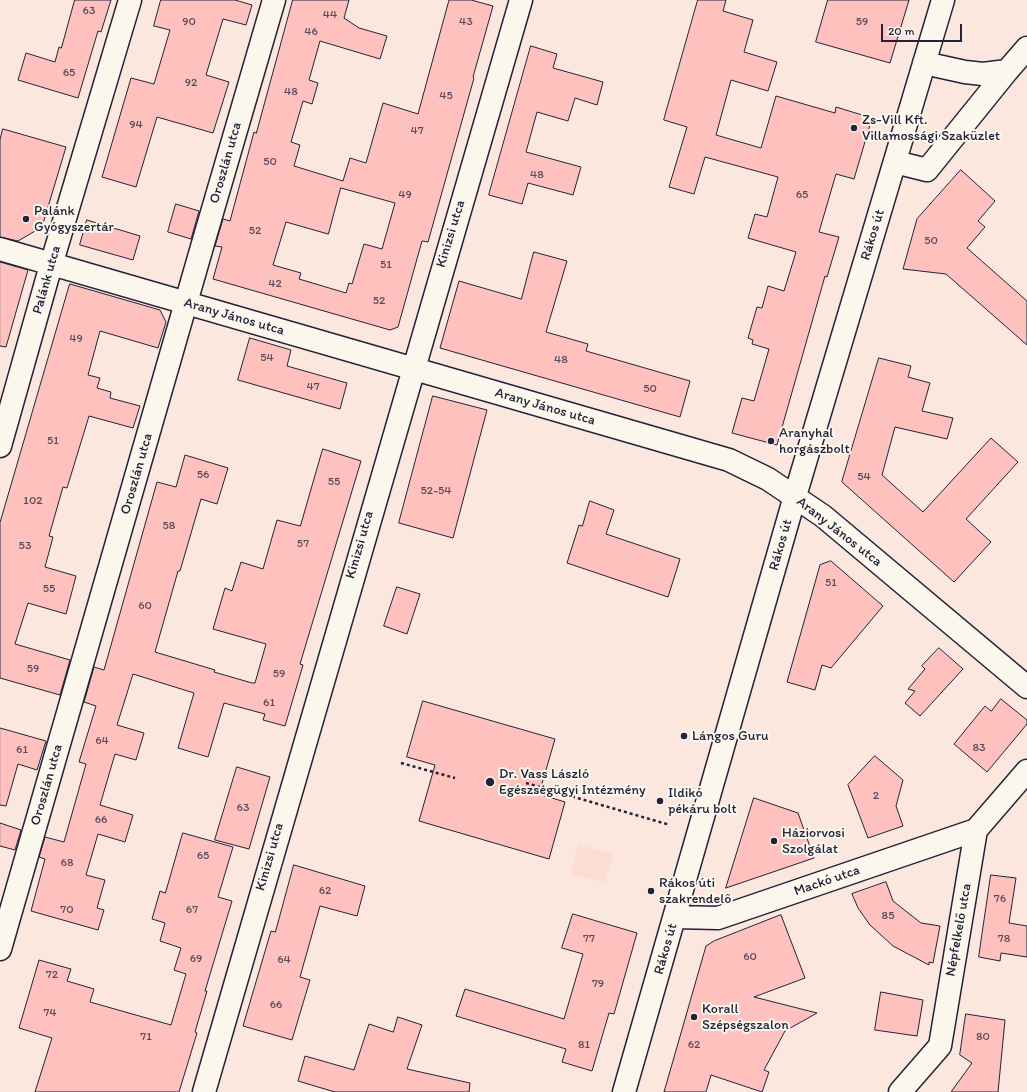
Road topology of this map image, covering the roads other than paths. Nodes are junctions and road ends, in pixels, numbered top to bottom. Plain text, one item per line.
1 (130, 0) edge
2 (274, 0) edge
3 (521, 0) edge
4 (943, 0) edge
5 (1027, 48) edge
6 (924, 63) junction
7 (1007, 71) junction
8 (895, 162) junction
9 (0, 249) edge
10 (52, 264) junction
11 (186, 303) junction
12 (412, 368) junction
13 (0, 446) edge
14 (794, 496) junction
15 (1027, 686) edge
16 (1027, 772) edge
17 (976, 830) junction
18 (675, 917) junction
19 (0, 949) edge
20 (204, 1092) edge
21 (624, 1092) edge
22 (900, 1092) edge

1 - 10 street, Palánk utca
2 - 11 street, Oroszlán utca
3 - 12 street, Kinizsi utca
4 - 6 street, Rákos út
5 - 7 street
6 - 7 street
6 - 8 street, Rákos út
7 - 8 street
8 - 14 street, Rákos út
9 - 10 street, Arany János utca
10 - 11 street, Arany János utca
10 - 13 street, Palánk utca
11 - 12 street, Arany János utca
11 - 19 street, Oroszlán utca
12 - 14 street, Arany János utca
12 - 20 street, Kinizsi utca
14 - 15 street, Arany János utca
14 - 18 street, Rákos út
16 - 17 street
17 - 18 street, Mackó utca
17 - 22 street, Népfelkelő utca
18 - 21 street, Rákos út

